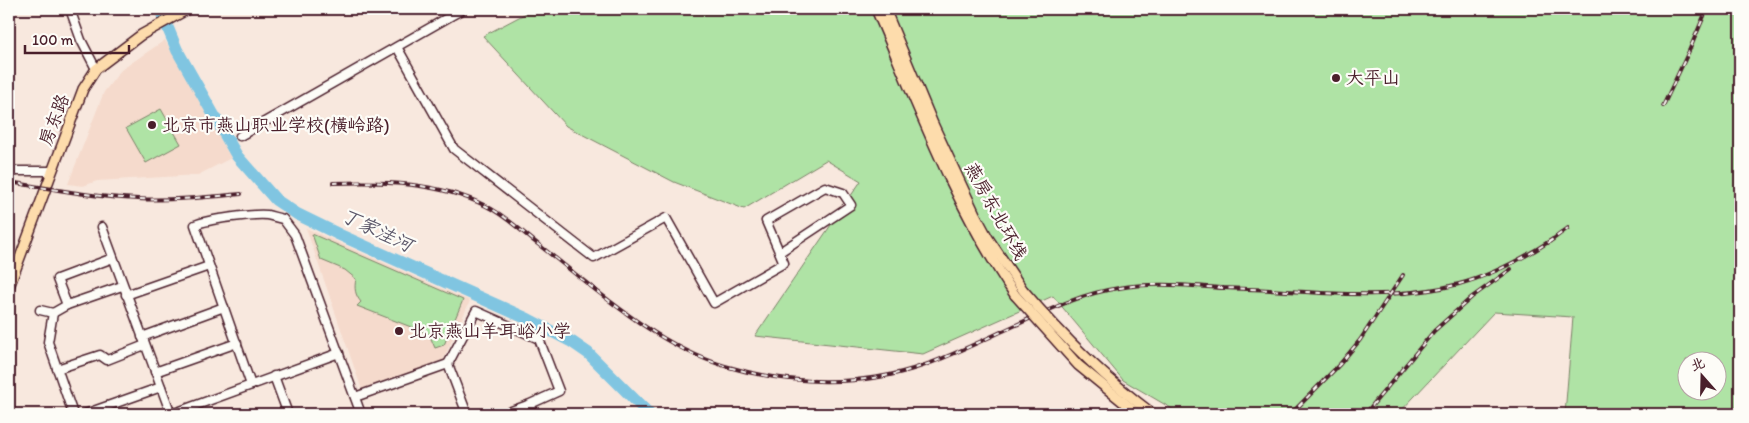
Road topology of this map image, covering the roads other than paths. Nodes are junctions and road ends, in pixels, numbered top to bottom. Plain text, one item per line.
1 (70, 9) edge
2 (188, 9) edge
3 (464, 9) edge
4 (876, 9) edge
5 (885, 9) edge
6 (397, 47) junction
7 (96, 68) junction
8 (240, 136) dead end
9 (9, 169) edge
10 (52, 171) junction
11 (102, 227) dead end
12 (780, 252) junction
13 (113, 258) junction
14 (209, 266) junction
15 (11, 274) edge
16 (122, 286) junction
17 (9, 287) edge
18 (1019, 292) junction
19 (126, 295) junction
20 (67, 305) junction
21 (224, 307) junction
22 (40, 310) dead end
23 (53, 313) junction
24 (142, 337) junction
25 (237, 343) junction
26 (145, 345) junction
27 (339, 353) junction
28 (448, 364) junction
29 (57, 369) junction
30 (155, 372) junction
31 (274, 376) junction
32 (251, 385) junction
33 (160, 387) junction
34 (355, 397) junction
35 (528, 405) junction
36 (184, 412) edge
37 (73, 414) edge
38 (86, 414) edge
39 (172, 414) edge
40 (288, 414) edge
41 (361, 414) edge
42 (467, 414) edge
43 (503, 414) edge
44 (535, 414) edge
45 (1138, 414) edge
46 (1153, 414) edge

1 - 7 street
2 - 7 main road, 房东路
3 - 6 street
4 - 18 main road, 燕房东北环线
5 - 18 main road, 燕房东北环线
6 - 8 street
6 - 12 street
7 - 10 main road, 房东路
9 - 10 street
10 - 15 main road, 房东路
11 - 13 street
12 - 12 street
13 - 16 street
13 - 20 street
14 - 19 street
14 - 21 street
14 - 27 street
15 - 17 main road, 房东路
16 - 19 street
16 - 20 street
18 - 45 main road, 燕房东北环线, bridge
18 - 46 main road, 燕房东北环线, bridge
19 - 24 street
20 - 23 street
21 - 24 street
21 - 25 street
22 - 23 street
23 - 29 street
24 - 26 street
25 - 30 street
25 - 32 street
26 - 29 street
26 - 30 street
27 - 31 street
27 - 34 street
28 - 34 street
28 - 35 street
28 - 42 street
29 - 37 street
30 - 33 street
31 - 32 street
31 - 40 street
32 - 36 street
33 - 38 street
33 - 39 street
34 - 41 street
35 - 43 street
35 - 44 street
36 - 39 street

